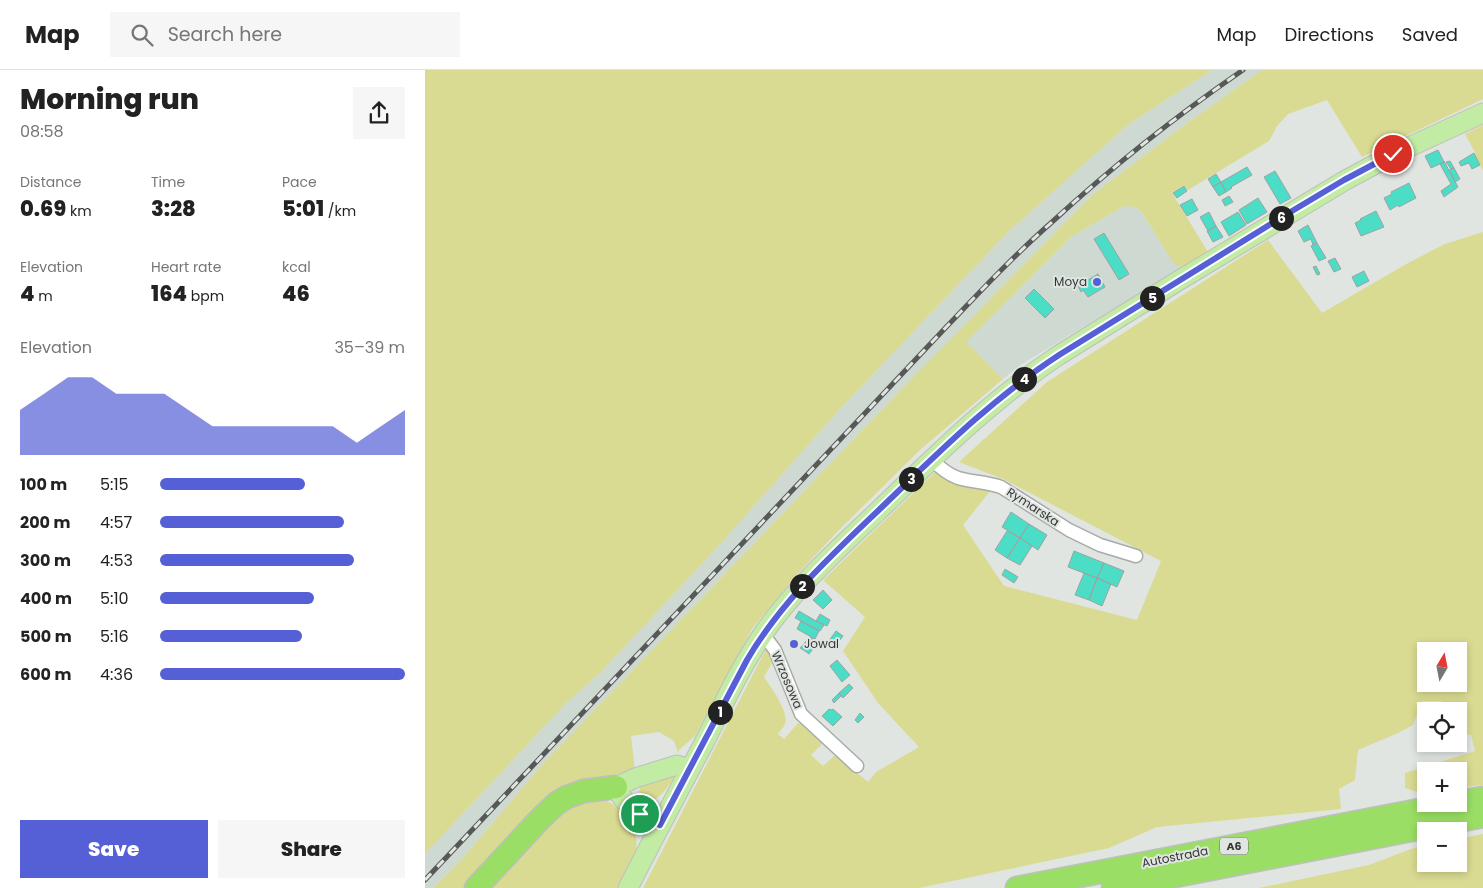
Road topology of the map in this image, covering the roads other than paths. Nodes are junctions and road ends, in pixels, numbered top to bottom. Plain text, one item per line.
1 (1483, 113) edge
2 (931, 459) junction
3 (1136, 556) dead end
4 (763, 634) junction
5 (857, 766) dead end
6 (690, 768) junction
7 (617, 787) junction
8 (1483, 798) edge
9 (1467, 801) edge
10 (1417, 811) edge
11 (1483, 816) edge
12 (660, 825) junction
13 (477, 888) edge
14 (628, 888) edge
15 (1017, 888) edge
16 (1113, 888) edge

1 - 2 main road
2 - 3 street, Rymarska
2 - 4 main road
4 - 5 street, Wrzosowa
4 - 6 main road
6 - 7 main road
6 - 12 main road
7 - 12 main road
7 - 13 highway
8 - 9 highway
10 - 15 highway, Autostrada / A6
11 - 16 highway, Autostrada / A6
12 - 14 main road

